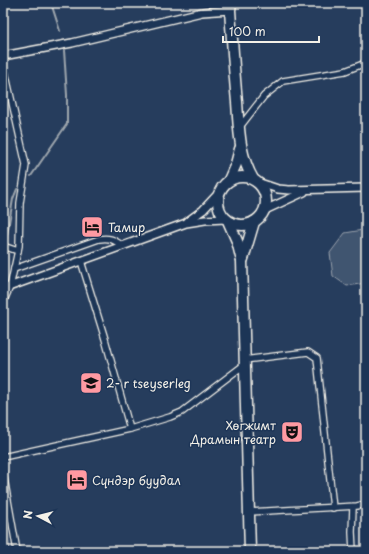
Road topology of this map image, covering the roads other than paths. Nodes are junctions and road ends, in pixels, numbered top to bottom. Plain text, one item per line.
1 (231, 6) edge
2 (3, 56) edge
3 (366, 60) edge
4 (3, 62) edge
5 (239, 129) junction
6 (240, 147) junction
7 (229, 180) junction
8 (255, 181) junction
9 (366, 188) edge
10 (312, 190) junction
11 (218, 194) junction
12 (265, 210) junction
13 (227, 221) junction
14 (254, 222) junction
15 (186, 223) junction
16 (3, 246) edge
17 (123, 246) junction
18 (18, 251) junction
19 (81, 261) junction
20 (242, 261) junction
21 (14, 270) junction
22 (6, 288) edge
23 (3, 303) edge
24 (244, 362) junction
25 (130, 429) junction
26 (3, 457) edge
27 (3, 472) edge
28 (366, 504) edge
29 (353, 507) junction
30 (333, 508) junction
31 (248, 512) junction
32 (17, 551) edge
33 (250, 551) edge
34 (354, 551) edge

1 - 2 street
1 - 5 highway
3 - 5 street
4 - 18 street
5 - 6 highway
6 - 7 highway
6 - 8 highway
7 - 8 highway
7 - 11 highway
8 - 10 street
8 - 12 highway
9 - 10 street
10 - 12 street
11 - 13 highway
11 - 15 street
12 - 14 highway
13 - 14 highway
13 - 15 street
13 - 20 highway
14 - 20 highway
15 - 17 street
16 - 18 street
17 - 19 street
17 - 21 street
18 - 21 street
19 - 22 street
19 - 25 street
20 - 24 highway
21 - 22 street
22 - 23 street
24 - 25 street
24 - 30 street
24 - 31 highway
25 - 26 street
27 - 32 street
28 - 29 street
29 - 30 street
29 - 34 street
30 - 31 street
31 - 33 highway

